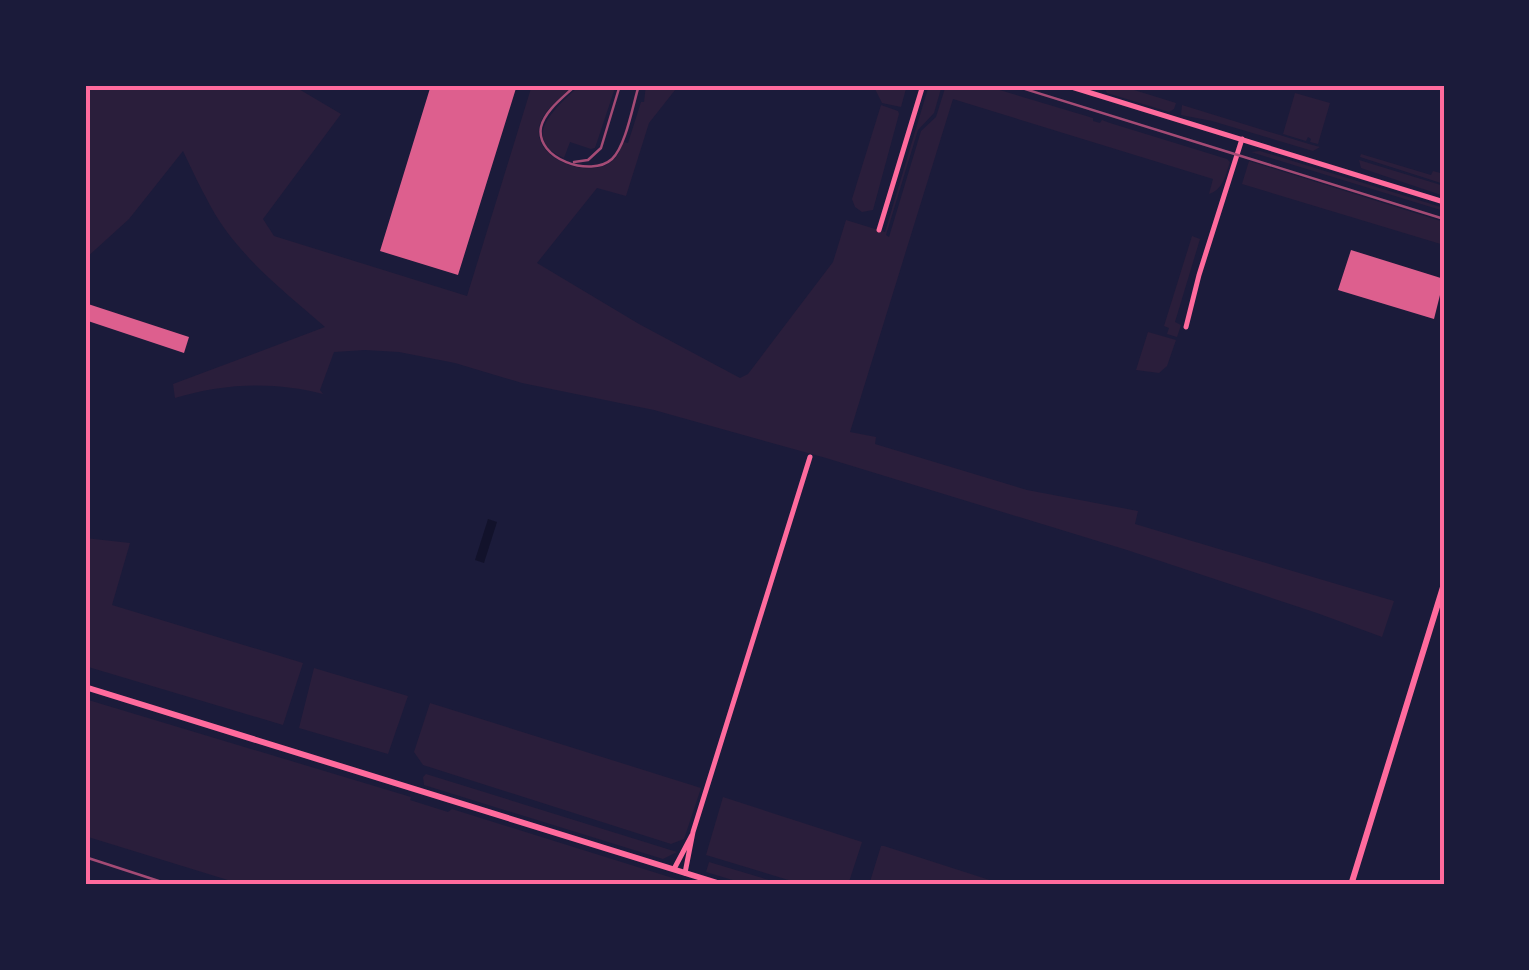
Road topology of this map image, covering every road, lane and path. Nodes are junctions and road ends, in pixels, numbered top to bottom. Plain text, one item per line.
1 (923, 85) edge
2 (1065, 85) edge
3 (1242, 140) junction
4 (1444, 202) edge
5 (878, 230) dead end
6 (1186, 326) dead end
7 (810, 458) dead end
8 (1444, 584) edge
9 (85, 687) edge
10 (693, 832) junction
11 (674, 870) junction
12 (685, 873) junction
13 (724, 885) edge
14 (1351, 885) edge

1 - 5 street
2 - 3 street
3 - 4 street
3 - 6 street
7 - 10 street
8 - 14 main road
9 - 11 main road
10 - 11 street
10 - 12 street
11 - 12 main road
12 - 13 main road

